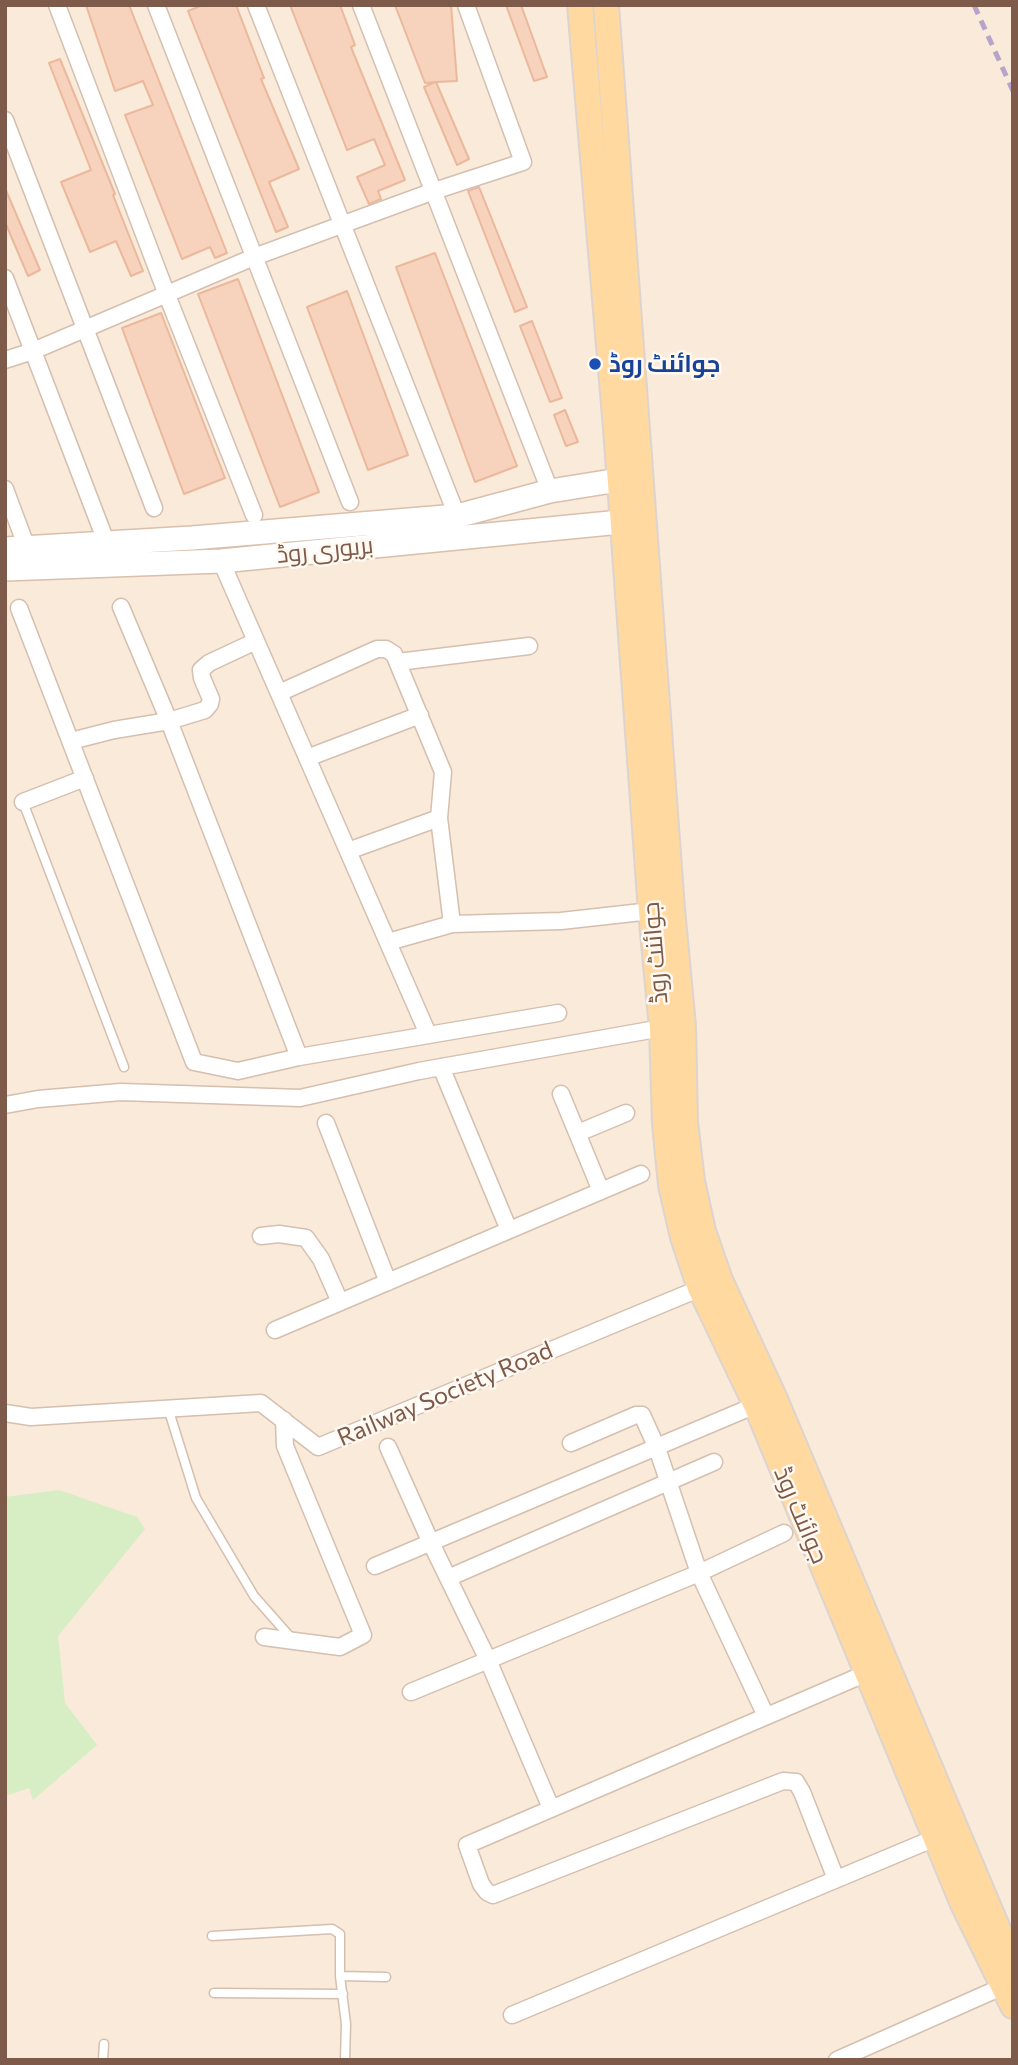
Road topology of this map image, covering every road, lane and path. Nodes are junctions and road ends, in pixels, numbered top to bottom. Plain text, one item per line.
1 (57, 5) edge
2 (156, 5) edge
3 (256, 5) edge
4 (361, 5) edge
5 (466, 5) edge
6 (580, 5) edge
7 (606, 5) edge
8 (5, 120) edge
9 (435, 191) junction
10 (344, 225) junction
11 (254, 257) junction
12 (5, 278) edge
13 (167, 295) junction
14 (85, 329) junction
15 (33, 351) junction
16 (5, 360) edge
17 (630, 477) junction
18 (5, 489) edge
19 (550, 491) junction
20 (350, 502) dead end
21 (155, 508) dead end
22 (254, 515) dead end
23 (457, 516) junction
24 (633, 520) junction
25 (107, 544) junction
26 (16, 549) edge
27 (221, 561) junction
28 (5, 569) edge
29 (121, 607) dead end
30 (19, 608) dead end
31 (256, 641) junction
32 (529, 646) dead end
33 (398, 662) junction
34 (279, 693) junction
35 (420, 715) junction
36 (169, 721) junction
37 (71, 741) junction
38 (307, 758) junction
39 (85, 778) junction
40 (23, 802) joint
41 (439, 818) junction
42 (348, 851) junction
43 (651, 911) junction
44 (452, 924) junction
45 (388, 942) junction
46 (558, 1013) dead end
47 (662, 1028) junction
48 (428, 1034) junction
49 (299, 1057) junction
50 (124, 1067) dead end
51 (441, 1067) junction
52 (561, 1094) dead end
53 (5, 1105) edge
54 (626, 1113) dead end
55 (326, 1123) dead end
56 (578, 1133) junction
57 (641, 1174) dead end
58 (601, 1191) junction
59 (509, 1230) junction
60 (261, 1236) dead end
61 (388, 1282) junction
62 (710, 1284) junction
63 (340, 1302) junction
64 (275, 1330) dead end
65 (756, 1405) junction
66 (168, 1408) junction
67 (5, 1413) edge
68 (284, 1420) junction
69 (571, 1443) dead end
70 (388, 1447) dead end
71 (657, 1448) junction
72 (714, 1462) dead end
73 (668, 1482) junction
74 (785, 1533) dead end
75 (431, 1543) junction
76 (375, 1566) dead end
77 (699, 1573) junction
78 (448, 1578) junction
79 (264, 1637) dead end
80 (294, 1641) junction
81 (488, 1660) junction
82 (867, 1673) junction
83 (411, 1692) dead end
84 (766, 1716) junction
85 (551, 1808) junction
86 (945, 1843) junction
87 (836, 1879) junction
88 (212, 1936) dead end
89 (340, 1976) junction
90 (386, 1977) dead end
91 (1010, 1985) edge
92 (214, 1993) dead end
93 (343, 1994) junction
94 (512, 2015) dead end
95 (104, 2044) dead end
96 (103, 2060) edge
97 (345, 2060) edge
98 (836, 2060) edge

1 - 13 street
2 - 11 street
3 - 10 street
4 - 9 street
5 - 9 street
6 - 17 main road, جوائنٹ روڈ
7 - 17 main road, جوائنٹ روڈ
8 - 14 street
9 - 10 street
9 - 19 street
10 - 11 street
10 - 23 street
11 - 13 street
11 - 20 street
12 - 15 street
13 - 14 street
13 - 22 street
14 - 15 street
14 - 21 street
15 - 16 street
15 - 25 street
17 - 19 main road, بریوری روڈ
17 - 24 main road, جوائنٹ روڈ
18 - 26 street
19 - 23 main road, بریوری روڈ
23 - 25 main road, بریوری روڈ
24 - 27 main road, بریوری روڈ
24 - 43 main road, جوائنٹ روڈ
24 - 62 main road, جوائنٹ روڈ
25 - 26 main road, بریوری روڈ
27 - 28 main road, بریوری روڈ
27 - 31 street
29 - 36 street
30 - 37 street
31 - 34 street
31 - 36 street
32 - 33 street
33 - 34 street
33 - 35 street
34 - 38 street
35 - 38 street
35 - 41 street
36 - 37 street
36 - 49 street
37 - 39 street
38 - 42 street
39 - 40 street
39 - 49 street
40 - 50 lane
41 - 42 street
41 - 44 street
42 - 45 street
43 - 44 street
43 - 47 main road, جوائنٹ روڈ
44 - 45 street
45 - 48 street
46 - 48 street
47 - 51 street
47 - 62 main road, جوائنٹ روڈ
48 - 49 street
51 - 53 street
51 - 59 street
52 - 56 street
54 - 56 street
55 - 61 street
56 - 58 street
57 - 58 street
58 - 59 street
59 - 61 street
60 - 63 street
61 - 63 street
62 - 65 main road, جوائنٹ روڈ
62 - 68 street, Railway Society Road
62 - 86 main road, جوائنٹ روڈ
63 - 64 street
65 - 71 street
65 - 82 main road, جوائنٹ روڈ
66 - 67 street, Railway Society Road
66 - 68 street, Railway Society Road
66 - 80 lane
68 - 80 street
69 - 71 street
70 - 75 street
71 - 73 street
71 - 75 street
72 - 73 street
73 - 77 street
73 - 78 street
74 - 77 street
75 - 76 street
75 - 78 street
77 - 81 street
77 - 84 street
78 - 81 street
79 - 80 street
81 - 83 street
81 - 85 street
82 - 84 street
82 - 86 main road, جوائنٹ روڈ
84 - 85 street
85 - 87 street
86 - 87 street
86 - 91 main road
87 - 94 street
88 - 89 lane
89 - 90 lane
89 - 93 lane
91 - 98 street
92 - 93 lane
93 - 97 lane
95 - 96 lane

